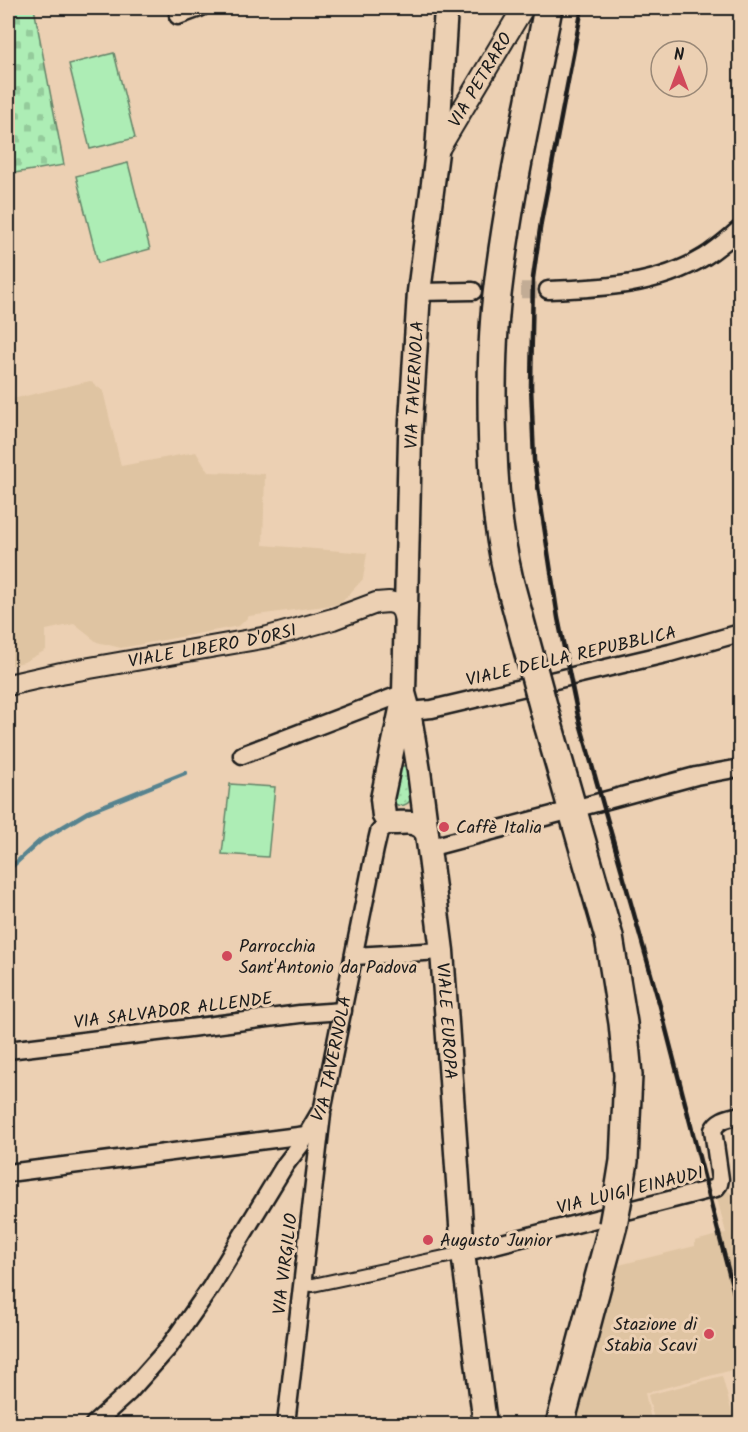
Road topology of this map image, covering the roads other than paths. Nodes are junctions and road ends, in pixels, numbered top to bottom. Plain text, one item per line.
1 (200, 8) edge
2 (446, 8) edge
3 (540, 8) edge
4 (178, 16) dead end
5 (437, 152) junction
6 (741, 229) edge
7 (548, 290) tunnel mouth
8 (473, 291) tunnel mouth
9 (418, 292) junction
10 (407, 568) junction
11 (376, 603) junction
12 (405, 619) junction
13 (741, 633) edge
14 (8, 685) edge
15 (407, 702) junction
16 (243, 755) dead end
17 (741, 768) edge
18 (388, 769) junction
19 (418, 771) junction
20 (585, 806) dead end
21 (560, 813) dead end
22 (389, 823) junction
23 (423, 828) junction
24 (442, 951) junction
25 (354, 956) junction
26 (343, 1011) junction
27 (8, 1050) edge
28 (323, 1107) junction
29 (741, 1115) edge
30 (306, 1135) junction
31 (8, 1173) edge
32 (463, 1253) junction
33 (302, 1284) junction
34 (94, 1425) edge
35 (286, 1425) edge
36 (485, 1425) edge
37 (560, 1425) edge

1 - 4 street
2 - 5 main road, VIA TAVERNOLA
3 - 5 street, VIA PETRARO
3 - 37 highway, bridge
5 - 9 main road, VIA TAVERNOLA
6 - 7 street
8 - 9 street
9 - 10 main road, VIA TAVERNOLA
10 - 11 street
10 - 12 main road, VIA TAVERNOLA
11 - 12 street
11 - 14 street, VIALE LIBERO D'ORSI
12 - 15 main road, VIALE EUROPA
13 - 15 street, VIALE DELLA REPUBBLICA
15 - 16 street
15 - 18 main road
15 - 19 main road, VIALE EUROPA
17 - 20 street
18 - 19 main road
18 - 22 main road
19 - 23 main road, VIALE EUROPA
21 - 23 street
22 - 23 main road
22 - 25 street, VIA TAVERNOLA
23 - 24 main road, VIALE EUROPA
24 - 25 street
24 - 32 main road, VIALE EUROPA
25 - 26 street, VIA TAVERNOLA
26 - 27 street, VIA SALVADOR ALLENDE
26 - 28 street, VIA TAVERNOLA
28 - 30 street, VIA TAVERNOLA
28 - 33 street, VIA VIRGILIO
29 - 32 street, VIA LUIGI EINAUDI
30 - 31 street
30 - 34 street, VIA TAVERNOLA
32 - 33 street
32 - 36 main road, VIALE EUROPA
33 - 35 street, VIA VIRGILIO

